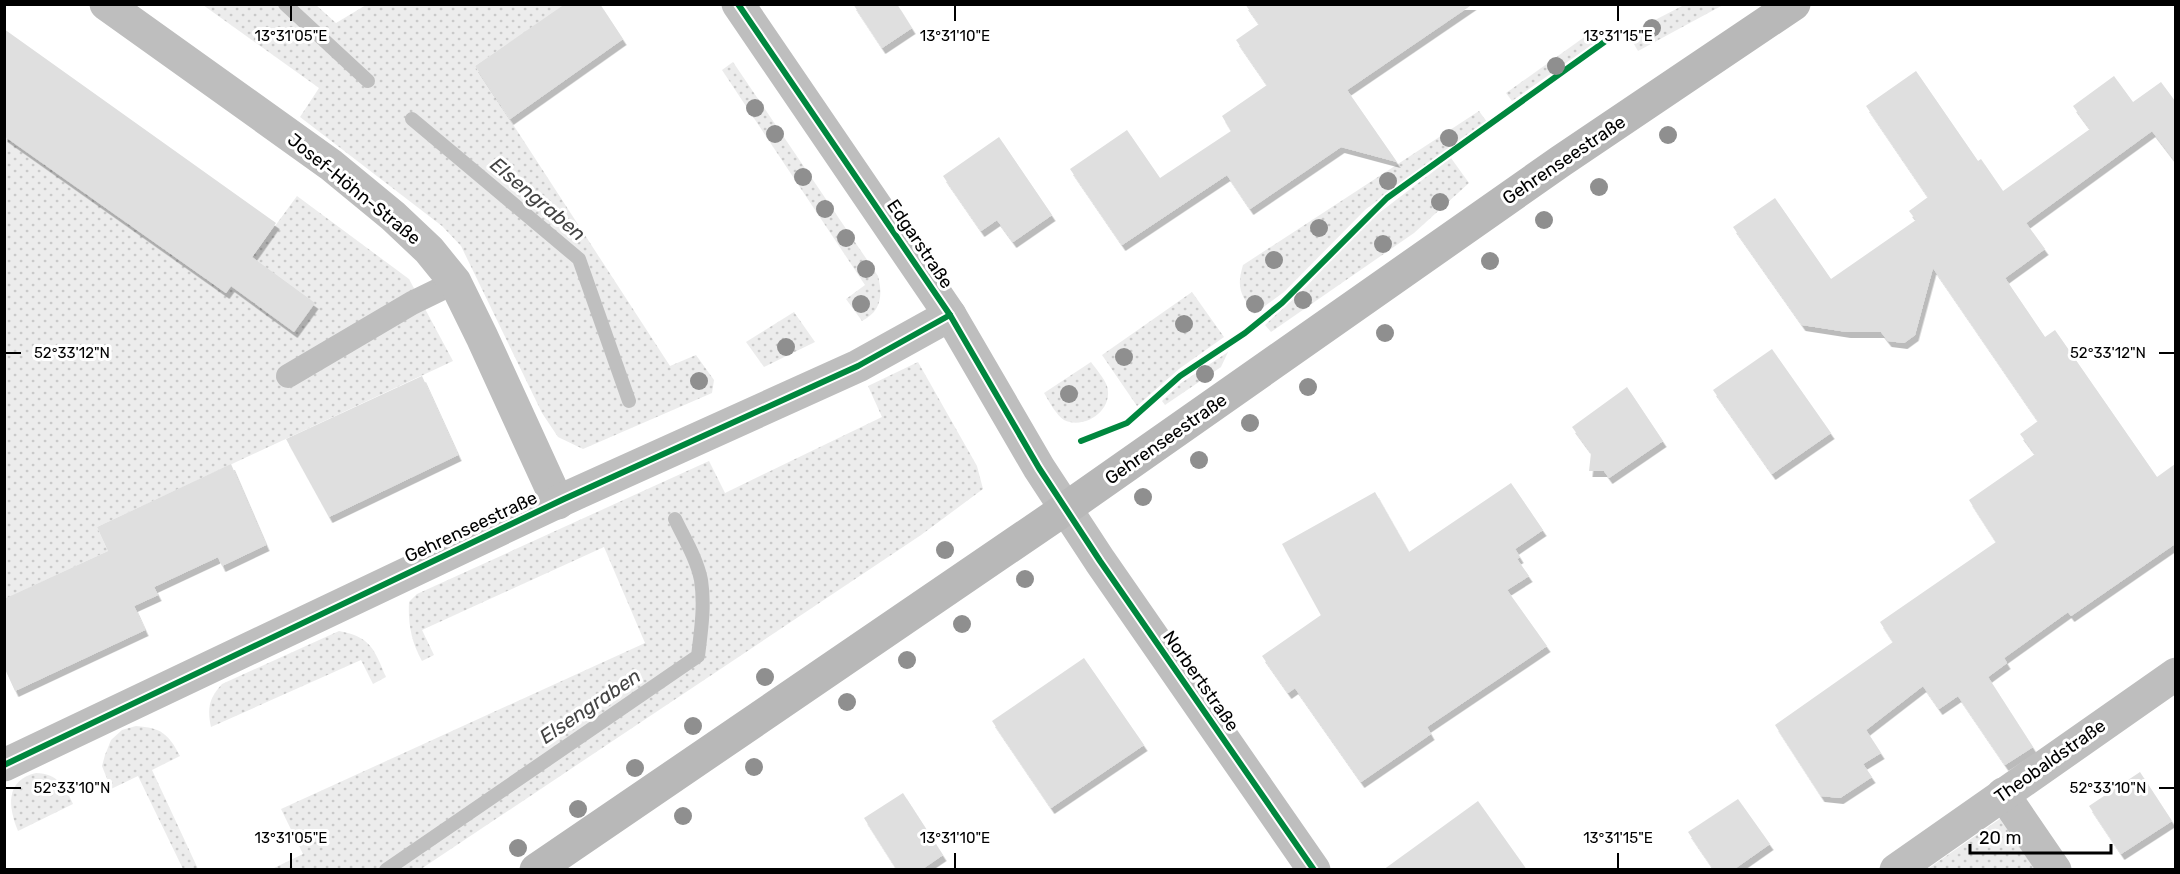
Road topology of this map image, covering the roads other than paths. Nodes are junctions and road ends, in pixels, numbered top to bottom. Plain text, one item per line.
1 (106, 4) edge
2 (738, 4) edge
3 (1794, 4) edge
4 (455, 282) junction
5 (950, 315) junction
6 (288, 376) dead end
7 (558, 502) junction
8 (1065, 509) junction
9 (2175, 674) edge
10 (4, 765) edge
11 (2003, 794) junction
12 (536, 870) edge
13 (1314, 870) edge
14 (1896, 870) edge
15 (2055, 870) edge

1 - 4 street, Josef-Höhn-Straße
2 - 5 street, Edgarstraße
3 - 8 main road, Gehrenseestraße
4 - 6 lane
4 - 7 street, Josef-Höhn-Straße
5 - 7 street, Gehrenseestraße
5 - 8 street, Edgarstraße
7 - 10 street, Gehrenseestraße
8 - 12 main road, Gehrenseestraße
8 - 13 street, Norbertstraße
9 - 11 street, Theobaldstraße
11 - 14 street, Theobaldstraße
11 - 15 street

